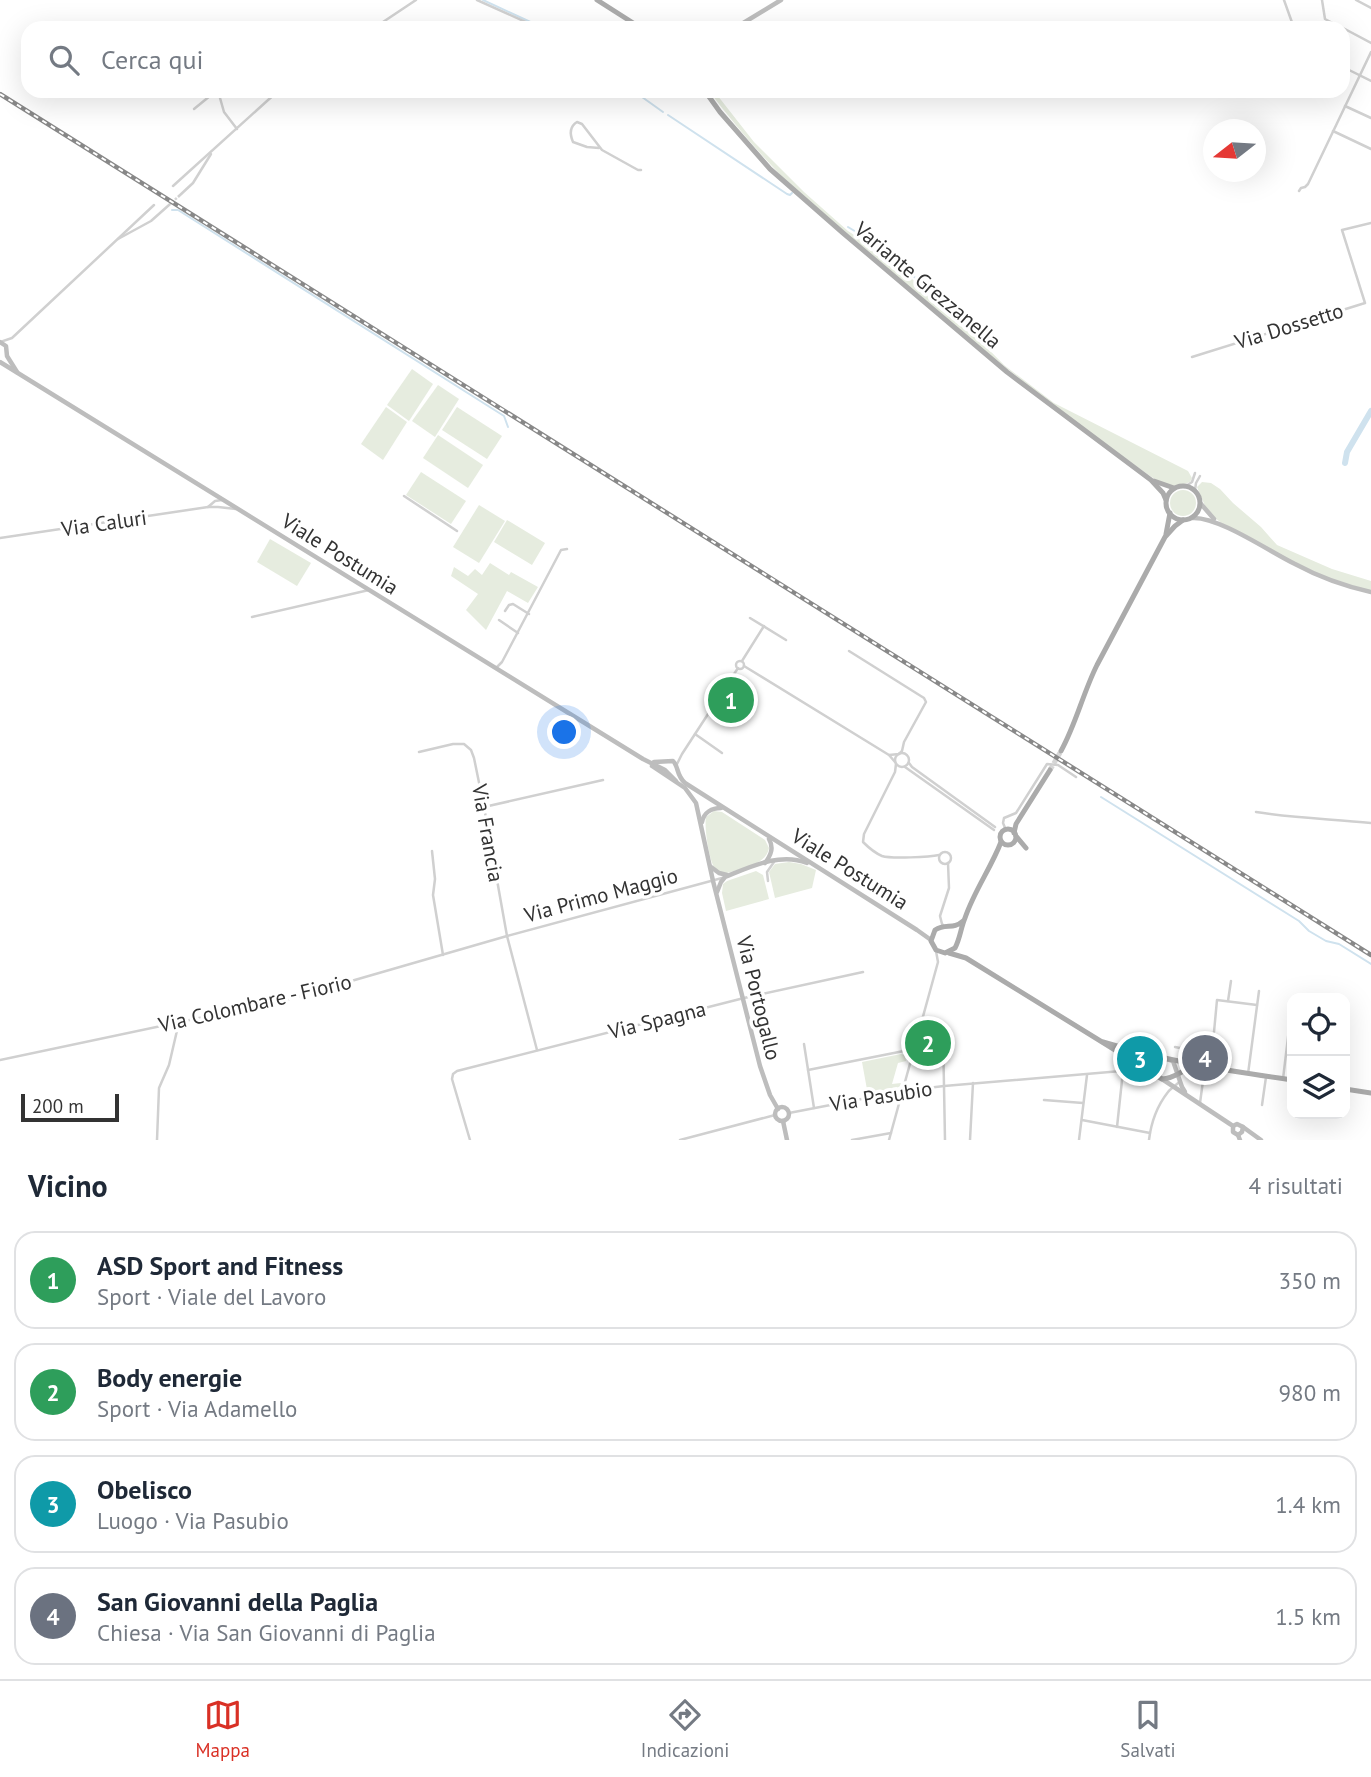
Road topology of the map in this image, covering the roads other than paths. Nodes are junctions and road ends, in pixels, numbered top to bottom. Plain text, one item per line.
1 (416, 0) edge
2 (477, 0) edge
3 (597, 0) edge
4 (780, 0) edge
5 (1284, 0) edge
6 (1322, 0) edge
7 (1356, 0) edge
8 (1371, 8) edge
9 (384, 21) edge
10 (524, 21) edge
11 (630, 21) edge
12 (746, 21) edge
13 (1292, 21) edge
14 (1329, 21) edge
15 (1350, 32) edge
16 (1371, 43) edge
17 (1371, 52) edge
18 (1350, 70) edge
19 (1360, 75) junction
20 (1371, 81) edge
21 (1350, 96) edge
22 (208, 98) edge
23 (219, 98) edge
24 (270, 98) edge
25 (710, 98) edge
26 (1349, 98) edge
27 (1345, 106) junction
28 (194, 109) dead end
29 (1371, 118) edge
30 (237, 129) junction
31 (1333, 131) junction
32 (599, 148) junction
33 (1371, 149) edge
34 (213, 151) junction
35 (641, 170) dead end
36 (173, 186) dead end
37 (1299, 191) dead end
38 (179, 196) tunnel mouth
39 (154, 205) dead end
40 (169, 205) tunnel mouth
41 (1371, 223) edge
42 (107, 248) junction
43 (12, 338) junction
44 (0, 342) edge
45 (7, 352) junction
46 (1192, 356) dead end
47 (0, 362) edge
48 (20, 375) junction
49 (1195, 473) dead end
50 (1200, 476) dead end
51 (1151, 480) junction
52 (1186, 486) junction
53 (1174, 488) junction
54 (1195, 490) junction
55 (208, 491) junction
56 (404, 496) dead end
57 (222, 500) junction
58 (1167, 500) junction
59 (211, 503) junction
60 (1200, 504) junction
61 (218, 507) junction
62 (208, 508) junction
63 (239, 510) junction
64 (1170, 513) junction
65 (1192, 517) junction
66 (1183, 520) junction
67 (1220, 524) junction
68 (457, 531) dead end
69 (1166, 537) junction
70 (0, 538) edge
71 (567, 549) dead end
72 (369, 590) junction
73 (1371, 592) edge
74 (505, 611) dead end
75 (529, 614) junction
76 (251, 617) dead end
77 (750, 618) dead end
78 (499, 620) dead end
79 (764, 626) junction
80 (518, 633) junction
81 (786, 640) dead end
82 (849, 651) dead end
83 (742, 661) junction
84 (744, 666) junction
85 (496, 668) junction
86 (738, 668) junction
87 (695, 734) junction
88 (903, 747) junction
89 (1061, 751) tunnel mouth
90 (419, 752) dead end
91 (722, 753) dead end
92 (682, 754) junction
93 (899, 754) junction
94 (906, 754) junction
95 (889, 755) junction
96 (643, 759) junction
97 (669, 761) junction
98 (896, 763) junction
99 (909, 763) junction
100 (676, 767) junction
101 (904, 767) junction
102 (1050, 770) tunnel mouth
103 (667, 772) junction
104 (895, 772) junction
105 (1076, 777) dead end
106 (603, 780) dead end
107 (676, 781) junction
108 (484, 807) junction
109 (726, 809) junction
110 (1256, 812) dead end
111 (1371, 823) edge
112 (701, 824) junction
113 (995, 828) junction
114 (766, 835) junction
115 (1007, 836) junction
116 (432, 851) dead end
117 (939, 855) junction
118 (931, 857) junction
119 (777, 860) junction
120 (939, 860) junction
121 (764, 863) junction
122 (947, 864) junction
123 (710, 866) junction
124 (819, 868) junction
125 (727, 876) junction
126 (713, 881) junction
127 (768, 881) dead end
128 (704, 884) junction
129 (717, 893) junction
130 (963, 921) junction
131 (947, 927) junction
132 (917, 930) junction
133 (935, 930) junction
134 (958, 935) junction
135 (507, 936) junction
136 (932, 941) junction
137 (958, 945) junction
138 (936, 950) junction
139 (949, 953) junction
140 (443, 954) junction
141 (965, 958) junction
142 (938, 962) junction
143 (863, 972) dead end
144 (1231, 981) dead end
145 (1259, 991) dead end
146 (744, 998) junction
147 (1228, 1002) junction
148 (1257, 1005) junction
149 (179, 1022) junction
150 (943, 1032) dead end
151 (1214, 1032) dead end
152 (1098, 1040) junction
153 (804, 1044) dead end
154 (1287, 1046) edge
155 (1175, 1047) dead end
156 (1127, 1048) junction
157 (914, 1049) junction
158 (537, 1051) junction
159 (1126, 1058) junction
160 (1170, 1059) junction
161 (0, 1060) edge
162 (1202, 1066) junction
163 (1136, 1067) junction
164 (1188, 1068) junction
165 (808, 1070) junction
166 (1123, 1071) junction
167 (1178, 1074) junction
168 (1248, 1074) junction
169 (1087, 1075) junction
170 (1266, 1076) junction
171 (1160, 1078) junction
172 (1283, 1079) junction
173 (1287, 1079) edge
174 (1181, 1081) junction
175 (973, 1083) junction
176 (944, 1086) junction
177 (1175, 1087) junction
178 (1350, 1089) edge
179 (903, 1091) junction
180 (1371, 1093) edge
181 (1191, 1097) junction
182 (1044, 1100) dead end
183 (1084, 1103) junction
184 (1200, 1103) junction
185 (1262, 1105) dead end
186 (814, 1108) junction
187 (776, 1112) junction
188 (789, 1113) junction
189 (1082, 1120) junction
190 (783, 1121) junction
191 (1233, 1126) junction
192 (1117, 1127) junction
193 (891, 1133) junction
194 (1150, 1133) junction
195 (1241, 1133) edge
196 (1258, 1138) edge
197 (157, 1140) edge
198 (470, 1140) edge
199 (680, 1140) edge
200 (786, 1140) edge
201 (852, 1140) edge
202 (889, 1140) edge
203 (945, 1140) edge
204 (970, 1140) edge
205 (1079, 1140) edge
206 (1149, 1140) edge

1 - 9 street
2 - 10 street
3 - 11 main road
4 - 12 main road
5 - 13 street
6 - 14 street
7 - 8 street
15 - 16 street
17 - 19 street
18 - 19 street
19 - 20 street
19 - 21 street
22 - 28 street
23 - 30 street
24 - 30 street
25 - 51 main road, Variante Grezzanella
26 - 27 street
27 - 29 street
27 - 31 street
30 - 34 street
31 - 33 street
31 - 37 street
32 - 32 street
32 - 35 street
34 - 36 street
34 - 38 street
39 - 42 street
40 - 42 street
41 - 46 street, Via Dossetto
42 - 43 street
43 - 44 street
43 - 45 street
44 - 45 main road, Viale Postumia
45 - 47 main road, Viale Postumia
45 - 48 main road, Viale Postumia
47 - 48 main road, Viale Postumia
48 - 55 main road, Viale Postumia
49 - 52 street
50 - 54 street
51 - 53 main road, Variante Grezzanella
51 - 58 main road, Variante Grezzanella
52 - 53 main road, Variante Grezzanella
52 - 54 main road
53 - 58 main road
54 - 60 main road
55 - 57 main road, Viale Postumia
55 - 59 street
56 - 68 street
57 - 59 street
57 - 61 street
57 - 63 main road, Viale Postumia
58 - 64 main road, Variante Grezzanella
59 - 62 street
60 - 65 main road
60 - 67 main road
61 - 62 street, Via Caluri
61 - 63 street, Via Caluri
62 - 70 street, Via Caluri
63 - 72 main road, Viale Postumia
64 - 66 main road
64 - 69 main road
65 - 66 main road
65 - 67 main road
66 - 69 main road
67 - 73 main road
69 - 89 main road
71 - 75 street
72 - 76 street
72 - 85 main road, Viale Postumia
74 - 75 street
75 - 80 street
77 - 79 street
78 - 80 street
79 - 81 street
79 - 83 street
80 - 85 street
82 - 88 street
83 - 84 street
83 - 86 street
84 - 86 street
84 - 95 street
85 - 96 main road, Viale Postumia
86 - 87 street
87 - 91 street
87 - 92 street
88 - 93 street
88 - 94 street
90 - 108 street, Via Francia
92 - 97 street
92 - 100 street
93 - 94 street
93 - 95 street
93 - 98 street
94 - 99 street
95 - 98 street
96 - 97 main road, Viale Postumia
96 - 103 main road, Viale Postumia
96 - 107 main road, Viale Postumia
97 - 100 main road, Viale Postumia
97 - 103 main road
98 - 101 street
98 - 104 street
99 - 101 street
99 - 113 street
100 - 103 main road
100 - 109 main road, Viale Postumia
101 - 104 street
101 - 113 street
102 - 115 main road
103 - 107 main road, Viale Postumia
104 - 118 street
105 - 115 street
106 - 108 street
107 - 112 main road
108 - 135 street, Via Francia
109 - 112 main road
109 - 114 main road, Viale Postumia
110 - 111 street
112 - 123 main road
113 - 115 main road
114 - 121 main road, Viale Postumia
114 - 124 main road, Viale Postumia
115 - 130 main road
116 - 140 street
117 - 118 street
117 - 120 street
117 - 122 street
118 - 120 street
119 - 121 main road
119 - 124 main road
119 - 127 street
120 - 122 street
121 - 125 main road, Via Primo Maggio
122 - 131 street
123 - 125 main road
123 - 126 main road, Via Portogallo
123 - 128 street, Via Primo Maggio
124 - 132 main road, Viale Postumia
125 - 126 street, Via Primo Maggio
125 - 129 main road
126 - 128 street, Via Primo Maggio
126 - 129 main road, Via Portogallo
128 - 129 street, Via Primo Maggio
128 - 135 street, Via Primo Maggio
129 - 146 main road, Via Portogallo
130 - 131 main road
130 - 134 main road
131 - 133 main road
131 - 134 main road
132 - 133 main road, Viale Postumia
132 - 136 main road, Viale Postumia
133 - 136 main road
134 - 137 main road
135 - 140 street, Via Colombare - Fiorio
135 - 158 street, Via Francia
136 - 138 main road
137 - 139 main road
137 - 141 main road
138 - 139 main road
138 - 142 street
139 - 141 main road
139 - 142 street
140 - 149 street, Via Colombare - Fiorio
141 - 152 main road
142 - 157 street
143 - 146 street, Via Spagna
144 - 147 street
145 - 148 street
146 - 158 street, Via Spagna
146 - 187 main road, Via Portogallo
147 - 148 street
147 - 151 street
148 - 168 street
149 - 161 street, Via Colombare - Fiorio
149 - 197 street
150 - 176 street
152 - 156 main road
152 - 159 main road
153 - 165 street
154 - 172 street
155 - 162 street
156 - 159 main road
156 - 160 main road
157 - 165 street
157 - 179 street
158 - 198 street, Via Spagna
159 - 163 main road
160 - 162 main road
160 - 167 main road
160 - 171 main road
162 - 164 main road
162 - 168 main road
162 - 184 street
163 - 166 street, Via Pasubio
163 - 171 main road
164 - 167 main road
164 - 174 main road
165 - 186 street
166 - 169 street, Via Pasubio
166 - 192 street
167 - 171 main road
167 - 174 main road
168 - 170 main road
169 - 175 street, Via Pasubio
169 - 183 street
170 - 172 main road
170 - 185 street
171 - 177 main road
172 - 173 main road
174 - 177 street
174 - 181 main road
175 - 176 street, Via Pasubio
175 - 204 street
176 - 179 street, Via Pasubio
176 - 203 street
177 - 181 main road
177 - 194 street
178 - 180 main road
179 - 186 street, Via Pasubio
179 - 193 street
181 - 184 main road
182 - 183 street
183 - 189 street
184 - 191 main road
186 - 188 street, Via Pasubio
187 - 188 main road
187 - 190 main road
187 - 199 street
188 - 190 main road
189 - 192 street
189 - 205 street
190 - 200 main road
191 - 195 main road
191 - 195 main road
192 - 194 street
193 - 201 street
193 - 202 street
194 - 206 street
195 - 196 main road

